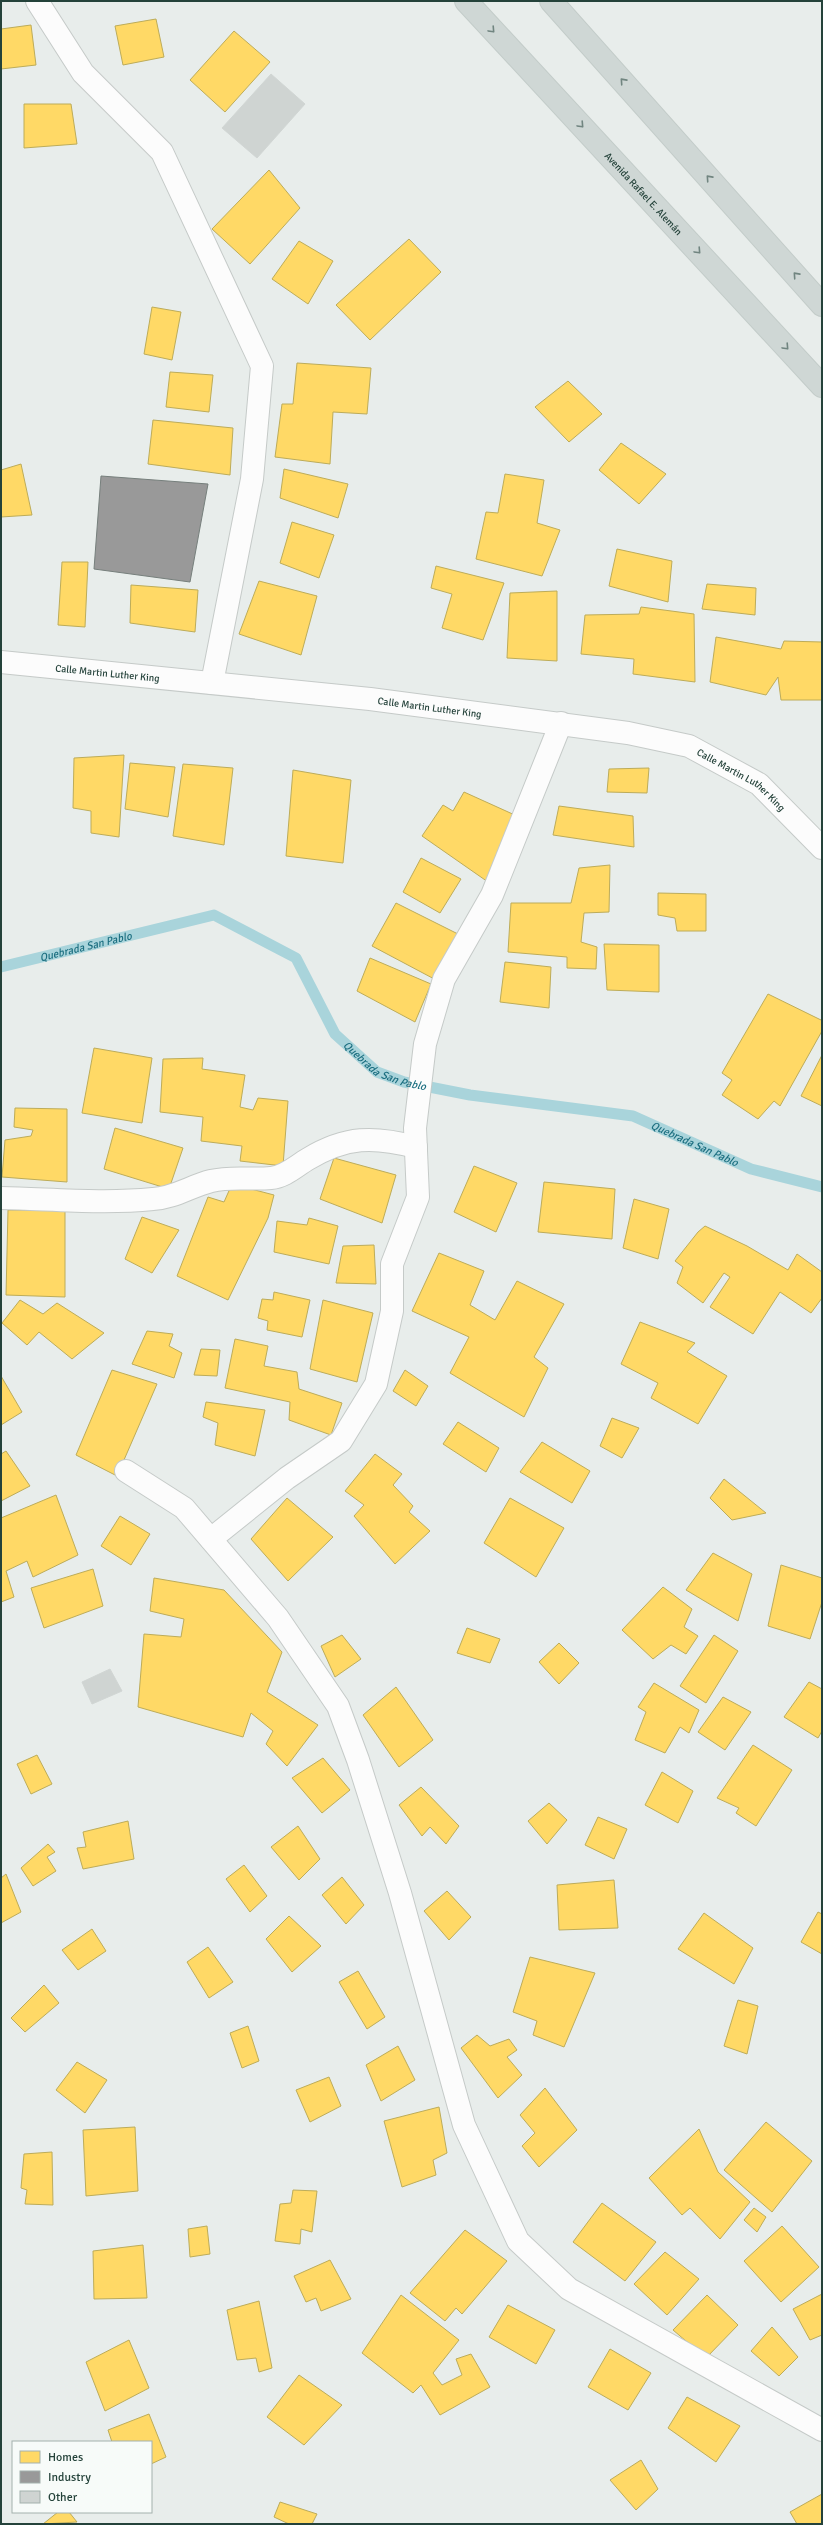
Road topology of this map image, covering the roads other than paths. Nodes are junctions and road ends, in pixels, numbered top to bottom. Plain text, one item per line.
1 (37, 1) edge
2 (466, 1) edge
3 (551, 1) edge
4 (822, 304) edge
5 (822, 386) edge
6 (1, 662) edge
7 (212, 683) junction
8 (561, 723) junction
9 (822, 848) edge
10 (416, 1147) junction
11 (1, 1198) edge
12 (126, 1471) dead end
13 (211, 1539) junction
14 (822, 2430) edge

1 - 7 street
2 -> 5 main road, Avenida Rafael E. Alemán
4 -> 3 main road
6 - 7 street, Calle Martin Luther King
7 - 8 street, Calle Martin Luther King
8 - 9 street, Calle Martin Luther King
8 - 10 street
10 - 11 street
10 - 13 street
12 - 13 street
13 - 14 street

